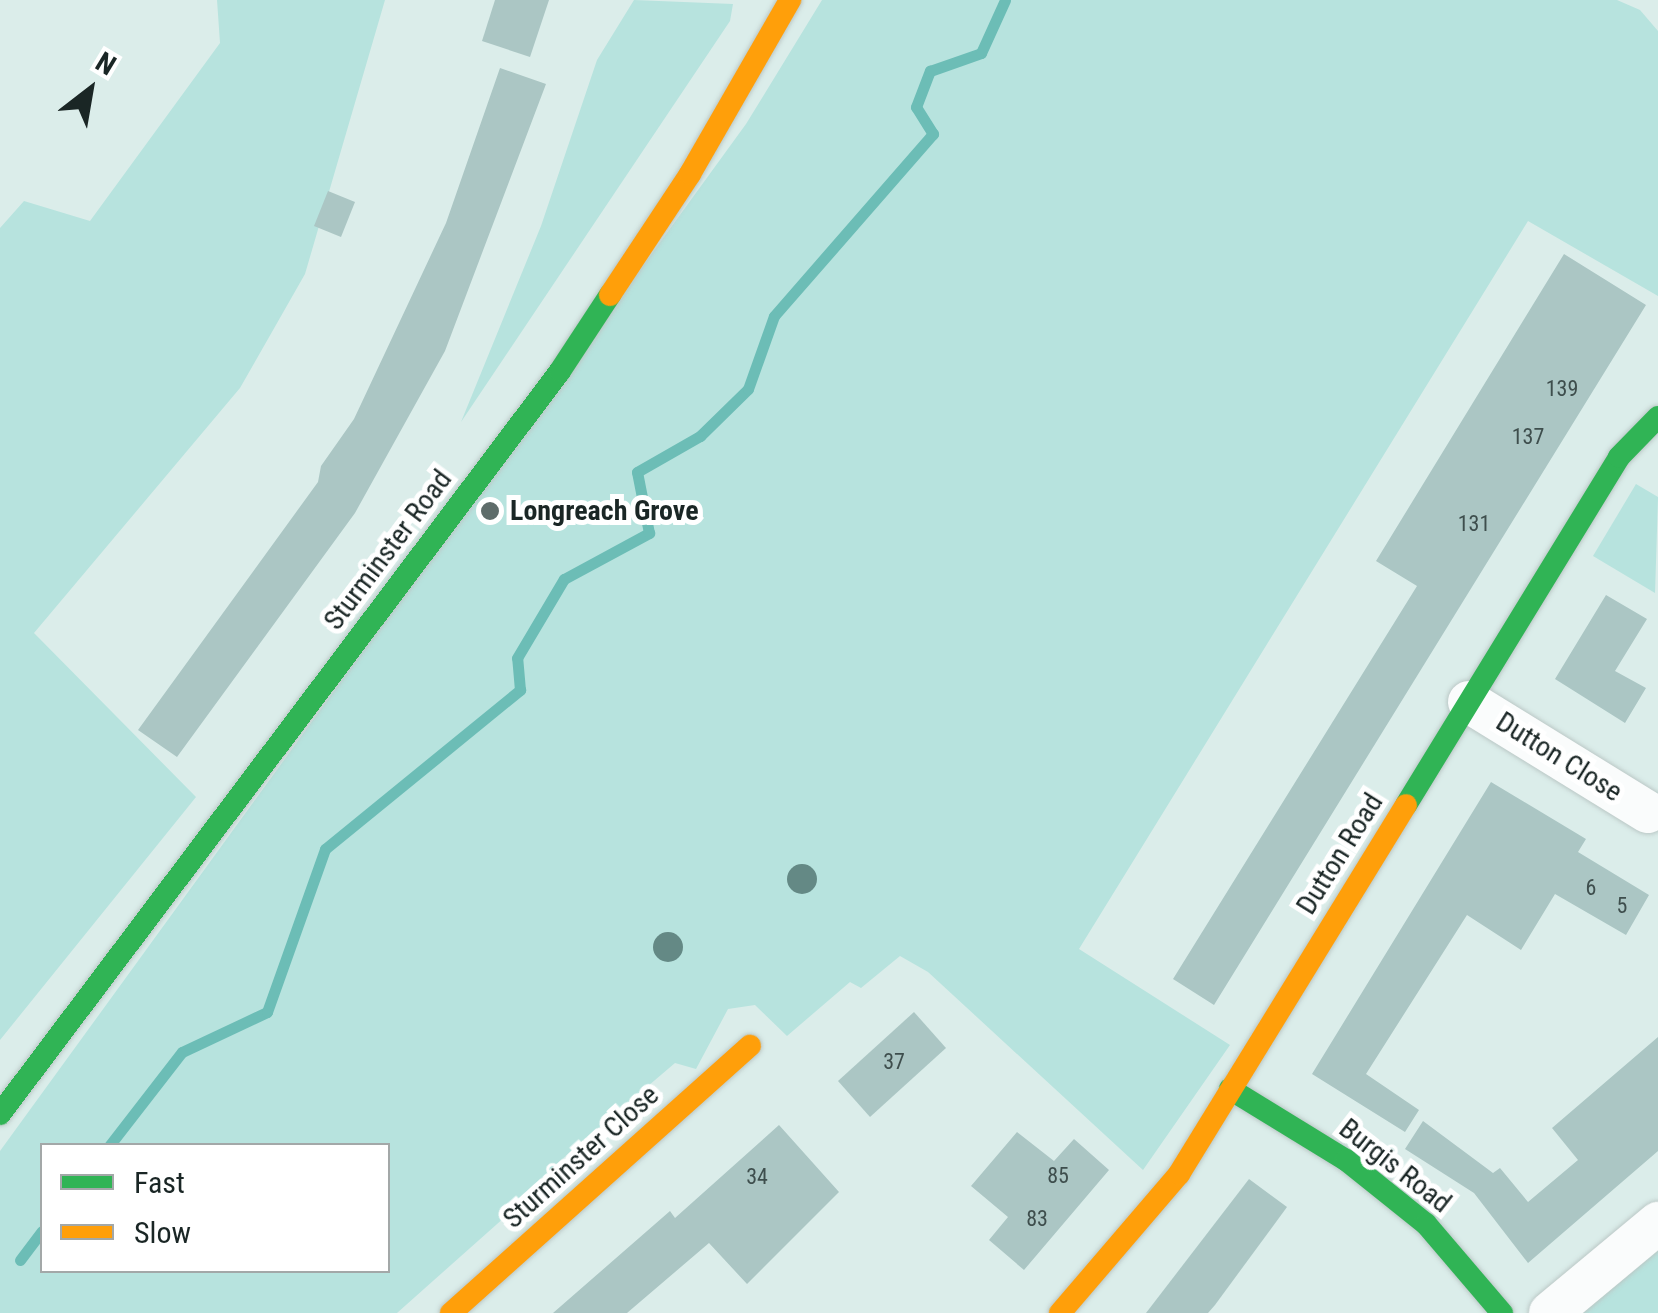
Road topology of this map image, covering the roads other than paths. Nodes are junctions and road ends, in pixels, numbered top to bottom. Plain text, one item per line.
1 (788, 1) edge
2 (1658, 418) edge
3 (1469, 702) junction
4 (1648, 812) dead end
5 (750, 1046) dead end
6 (1230, 1088) junction
7 (0, 1114) edge
8 (1658, 1223) edge
9 (451, 1313) edge
10 (1060, 1313) edge
11 (1502, 1313) edge
12 (1550, 1313) edge

1 - 7 street, Sturminster Road
2 - 3 street, Dutton Road
3 - 4 street, Dutton Close
3 - 6 street, Dutton Road
5 - 9 street, Sturminster Close
6 - 10 street, Dutton Road
6 - 11 street, Burgis Road
8 - 12 street

